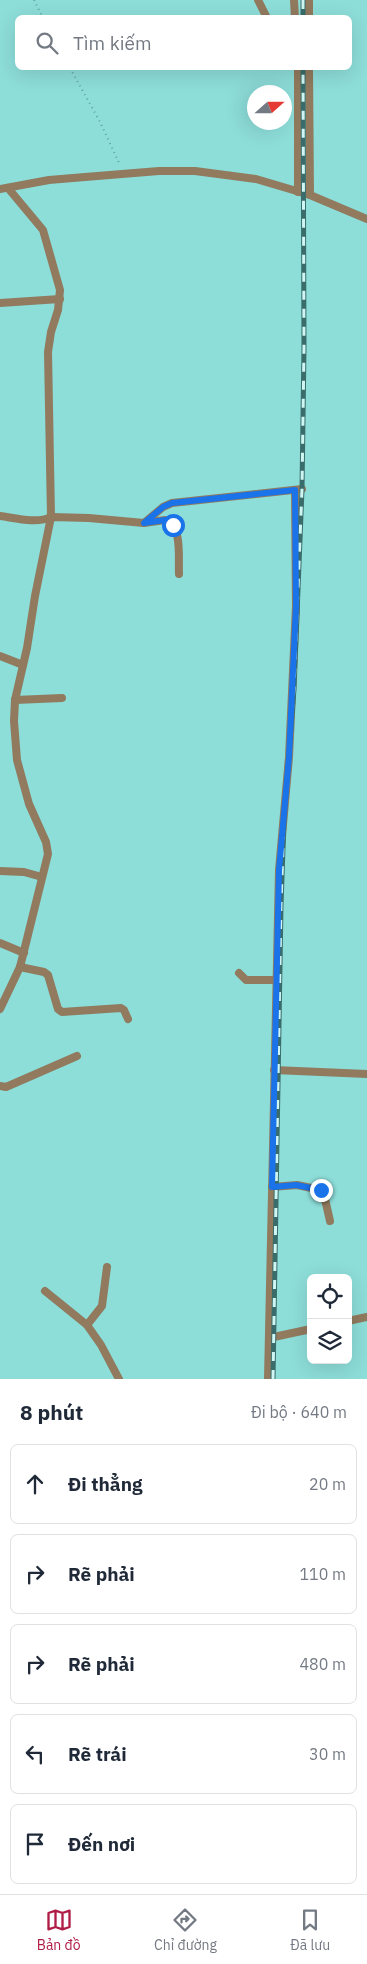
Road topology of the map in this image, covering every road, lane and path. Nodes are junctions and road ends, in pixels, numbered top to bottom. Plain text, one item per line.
1 (34, 0) edge
2 (258, 0) edge
3 (294, 0) edge
4 (309, 0) edge
5 (42, 15) edge
6 (266, 15) edge
7 (295, 15) edge
8 (309, 15) edge
9 (71, 70) edge
10 (297, 70) edge
11 (309, 70) edge
12 (124, 174) junction
13 (4, 188) edge
14 (298, 192) junction
15 (310, 195) junction
16 (367, 219) edge
17 (60, 299) junction
18 (0, 303) edge
19 (0, 516) edge
20 (51, 517) junction
21 (144, 523) junction
22 (179, 574) dead end
23 (0, 656) edge
24 (23, 665) junction
25 (62, 698) dead end
26 (16, 700) junction
27 (0, 871) edge
28 (42, 877) junction
29 (0, 943) edge
30 (24, 953) junction
31 (20, 967) junction
32 (239, 973) dead end
33 (276, 980) junction
34 (0, 1009) edge
35 (128, 1019) dead end
36 (77, 1056) dead end
37 (274, 1070) junction
38 (367, 1074) edge
39 (0, 1086) edge
40 (272, 1187) junction
41 (330, 1221) dead end
42 (107, 1267) dead end
43 (45, 1290) dead end
44 (367, 1317) edge
45 (352, 1320) edge
46 (86, 1325) junction
47 (307, 1330) edge
48 (269, 1338) junction
49 (119, 1379) edge
50 (268, 1379) edge

1 - 5 path
2 - 6 street
3 - 7 street
4 - 8 street
9 - 12 path
10 - 14 street
11 - 15 street
12 - 13 street
12 - 14 street
13 - 17 street
14 - 15 street
15 - 16 street
17 - 18 street
17 - 20 street
19 - 20 street
20 - 21 street
20 - 24 street
21 - 22 street
21 - 33 street
23 - 24 street
24 - 26 street
25 - 26 street
26 - 28 street
27 - 28 street
28 - 30 street
29 - 30 street
30 - 31 street
31 - 34 street
31 - 35 street
32 - 33 street
33 - 37 street
36 - 39 street
37 - 38 street
37 - 40 street
40 - 41 street
40 - 48 street
42 - 46 street
43 - 46 street
44 - 45 street
46 - 49 street
47 - 48 street
48 - 50 street

